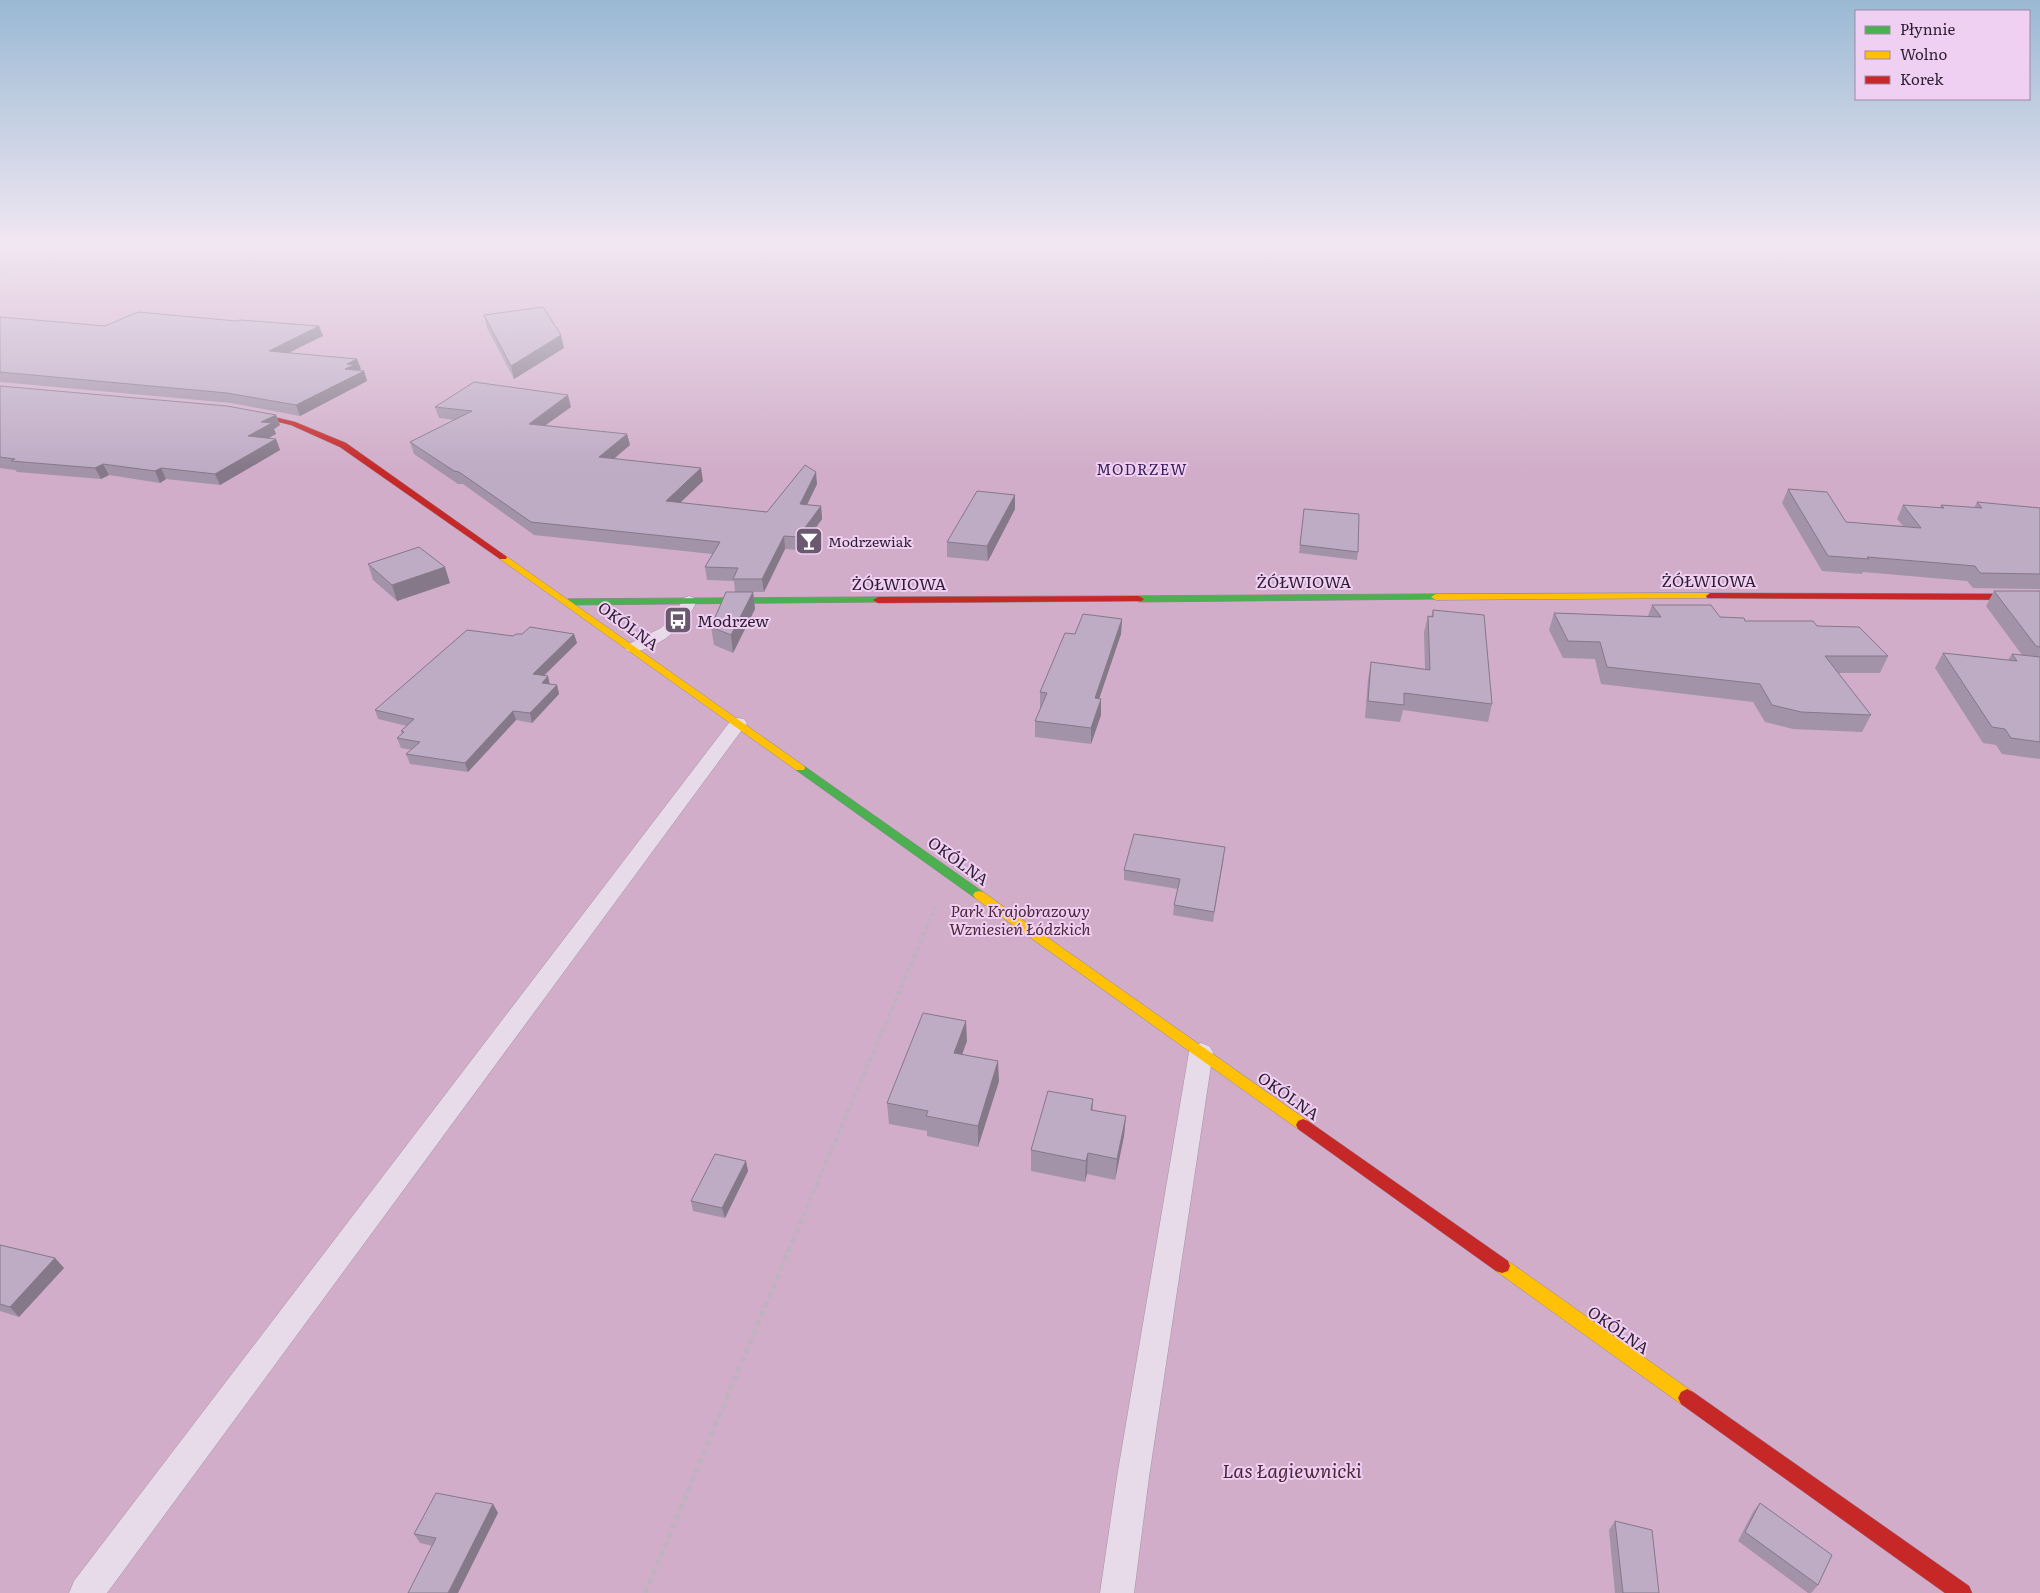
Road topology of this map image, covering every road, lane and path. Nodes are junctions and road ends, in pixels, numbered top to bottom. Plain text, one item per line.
1 (230, 410) edge
2 (2040, 597) edge
3 (689, 601) junction
4 (568, 602) junction
5 (633, 648) junction
6 (738, 723) junction
7 (949, 874) junction
8 (1201, 1052) junction
9 (86, 1593) edge
10 (646, 1593) edge
11 (1117, 1593) edge
12 (1962, 1593) edge

1 - 4 street, OKÓLNA
2 - 3 street, ŻÓŁWIOWA
3 - 4 street, ŻÓŁWIOWA
3 - 5 lane
4 - 5 street, OKÓLNA
5 - 6 street, OKÓLNA
6 - 7 street, OKÓLNA
6 - 9 lane
7 - 8 street, OKÓLNA
7 - 10 path
8 - 11 lane
8 - 12 street, OKÓLNA

